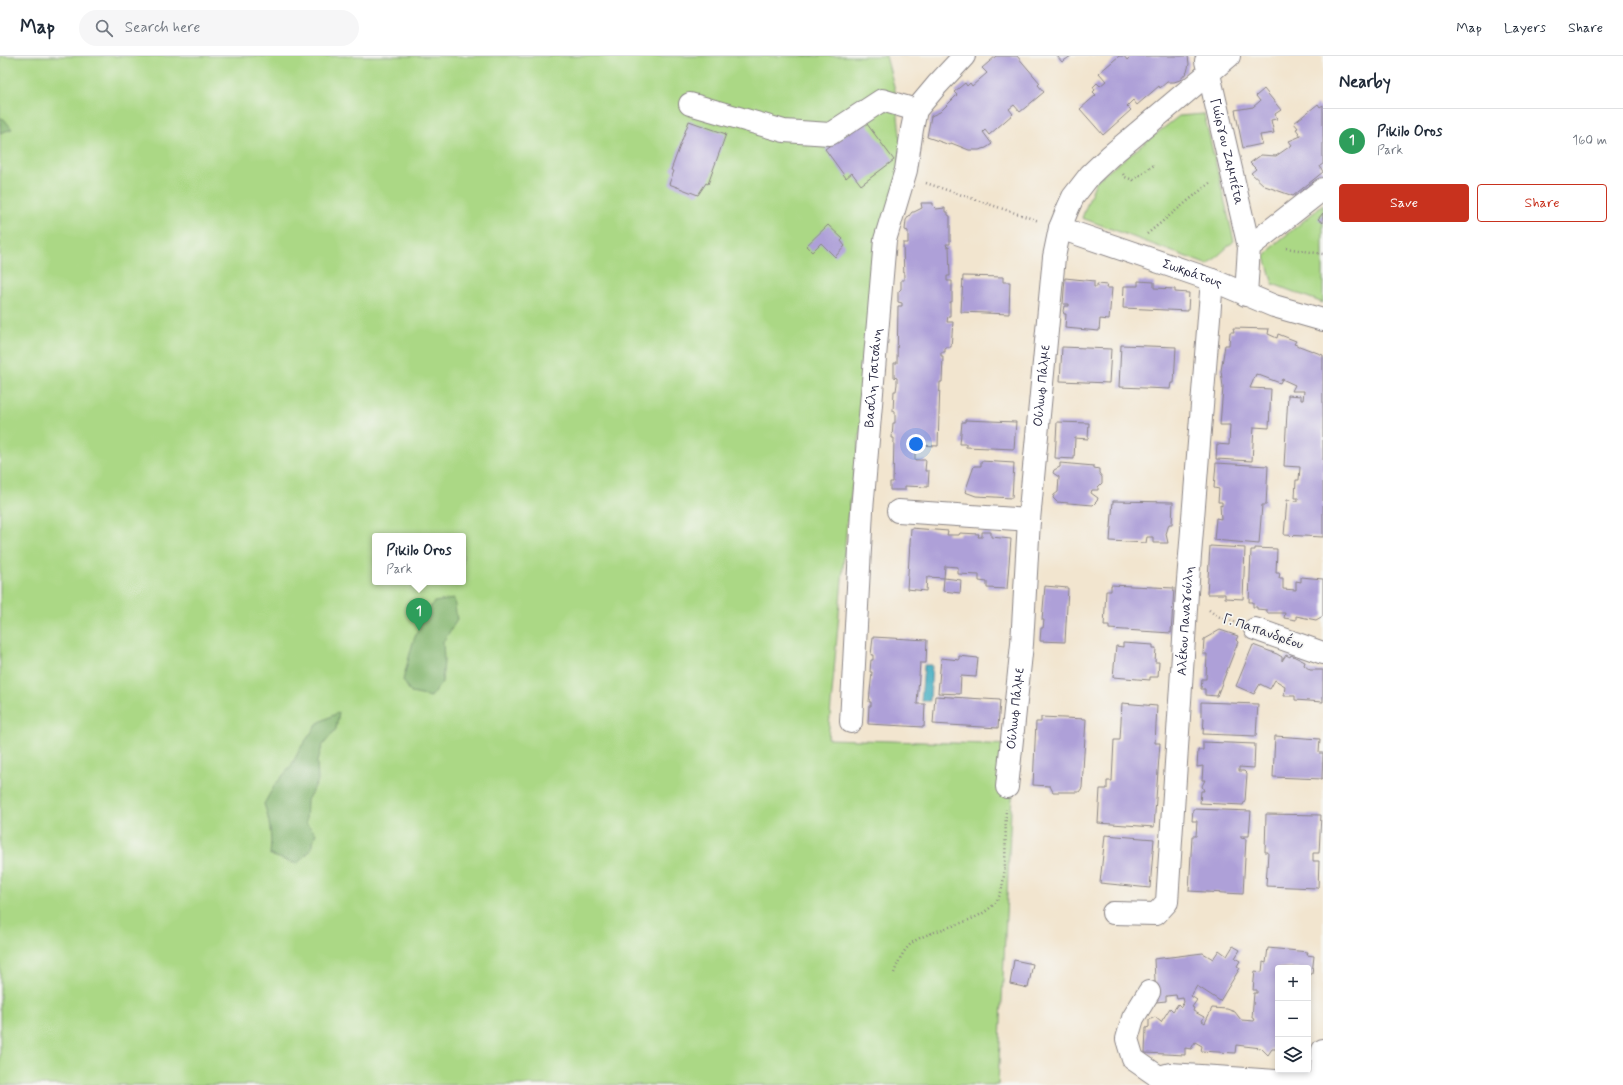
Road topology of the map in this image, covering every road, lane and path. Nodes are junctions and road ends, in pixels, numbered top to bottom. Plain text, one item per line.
1 (964, 56) edge
2 (1229, 56) edge
3 (1207, 64) edge
4 (690, 104) dead end
5 (916, 110) junction
6 (942, 188) dead end
7 (1204, 188) dead end
8 (1323, 188) edge
9 (1019, 215) dead end
10 (1060, 228) junction
11 (1252, 245) junction
12 (1126, 251) junction
13 (1323, 254) edge
14 (1212, 280) junction
15 (1246, 295) junction
16 (1323, 320) edge
17 (898, 511) dead end
18 (1029, 520) junction
19 (1187, 593) junction
20 (1255, 629) joint
21 (1323, 653) edge
22 (851, 722) dead end
23 (1007, 787) joint
24 (1112, 913) dead end
25 (894, 973) dead end
26 (1149, 992) dead end
27 (1323, 1050) edge
28 (1159, 1081) edge
29 (1321, 1084) edge

1 - 5 street, Βασίλη Τσιτσάνη
2 - 3 street, Ούλωφ Πάλμε
3 - 10 street, Ούλωφ Πάλμε
3 - 11 street, Γιώργου Ζαμπέτα
4 - 5 street
5 - 22 street, Βασίλη Τσιτσάνη
6 - 9 path
7 - 12 path
8 - 11 street
10 - 12 street, Σωκράτους
10 - 18 street, Ούλωφ Πάλμε
11 - 13 path
11 - 15 street
12 - 14 street, Σωκράτους
14 - 15 street, Σωκράτους
14 - 19 street, Αλέκου Παναγούλη
15 - 16 street, Σωκράτους
17 - 18 street
18 - 23 street, Ούλωφ Πάλμε
19 - 20 path, Γ. Παπανδρέου
19 - 24 street, Αλέκου Παναγούλη
20 - 21 street, Γ. Παπανδρέου
23 - 25 path
26 - 28 street
27 - 29 street
28 - 29 street

